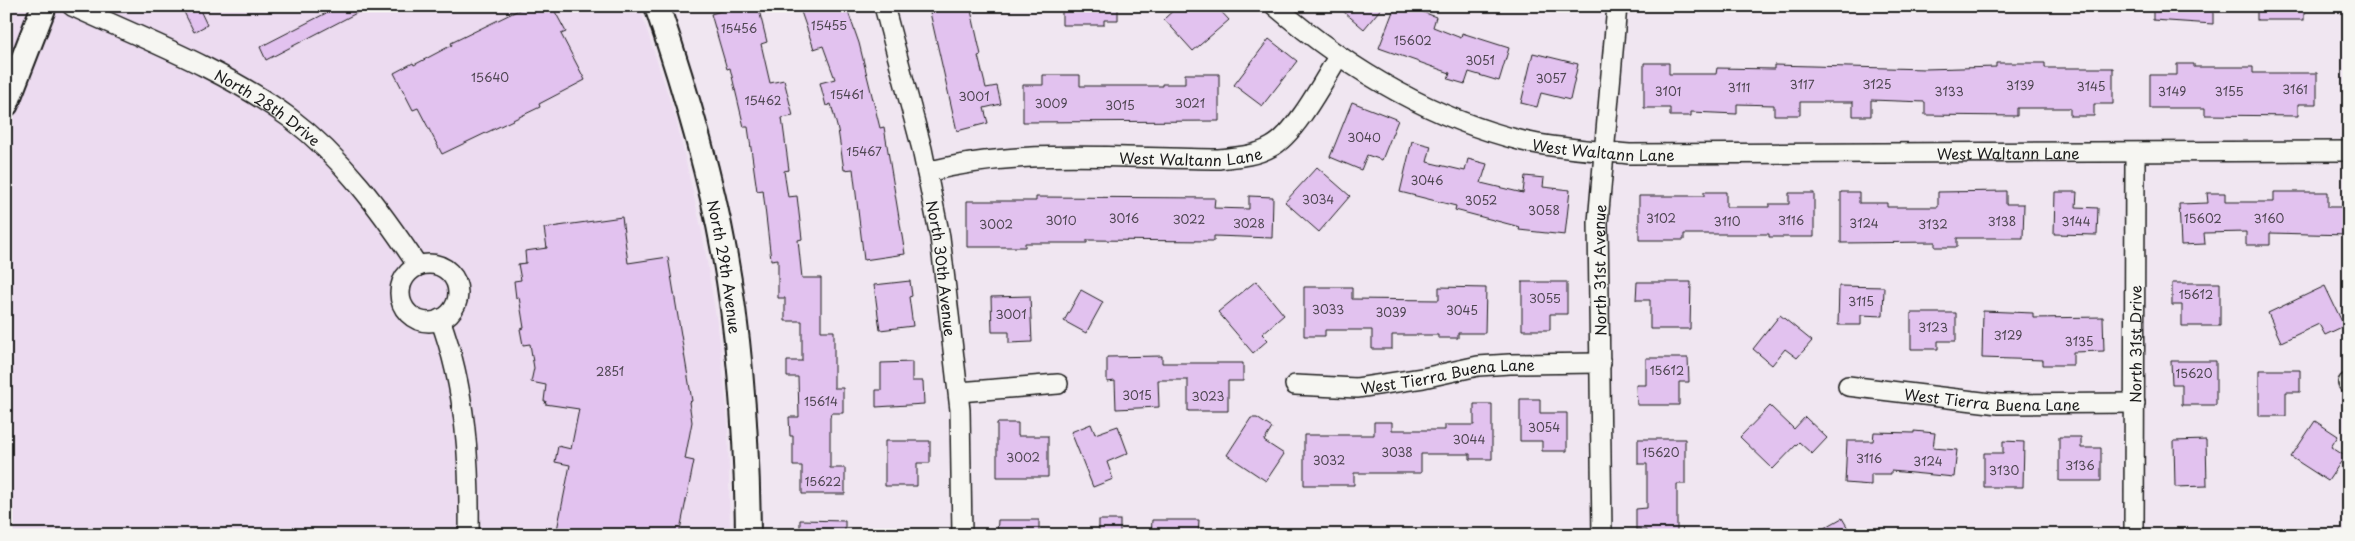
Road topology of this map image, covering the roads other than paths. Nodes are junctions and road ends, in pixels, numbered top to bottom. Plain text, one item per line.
1 (44, 6) edge
2 (72, 6) edge
3 (657, 6) edge
4 (884, 6) edge
5 (1275, 6) edge
6 (1617, 6) edge
7 (1338, 57) junction
8 (6, 104) edge
9 (2349, 151) edge
10 (1605, 152) junction
11 (2135, 153) junction
12 (927, 172) junction
13 (418, 266) junction
14 (440, 320) junction
15 (1601, 363) junction
16 (1058, 384) dead end
17 (1295, 385) dead end
18 (1848, 386) dead end
19 (959, 392) junction
20 (2136, 403) junction
21 (469, 535) edge
22 (748, 535) edge
23 (962, 535) edge
24 (1602, 535) edge
25 (2134, 535) edge

1 - 8 street
2 - 13 street, North 28th Drive
3 - 22 street, North 29th Avenue
4 - 12 street, North 30th Avenue
5 - 7 street
6 - 10 street, North 31st Avenue
7 - 10 street, West Waltann Lane
7 - 12 street, West Waltann Lane
9 - 11 street, West Waltann Lane
10 - 11 street, West Waltann Lane
10 - 15 street, North 31st Avenue
11 - 20 street, North 31st Drive
12 - 19 street, North 30th Avenue
13 - 14 street
13 - 14 street
14 - 21 street
15 - 17 street, West Tierra Buena Lane
15 - 24 street, North 31st Avenue
16 - 19 street
18 - 20 street, West Tierra Buena Lane
19 - 23 street, North 30th Avenue
20 - 25 street, North 31st Drive

